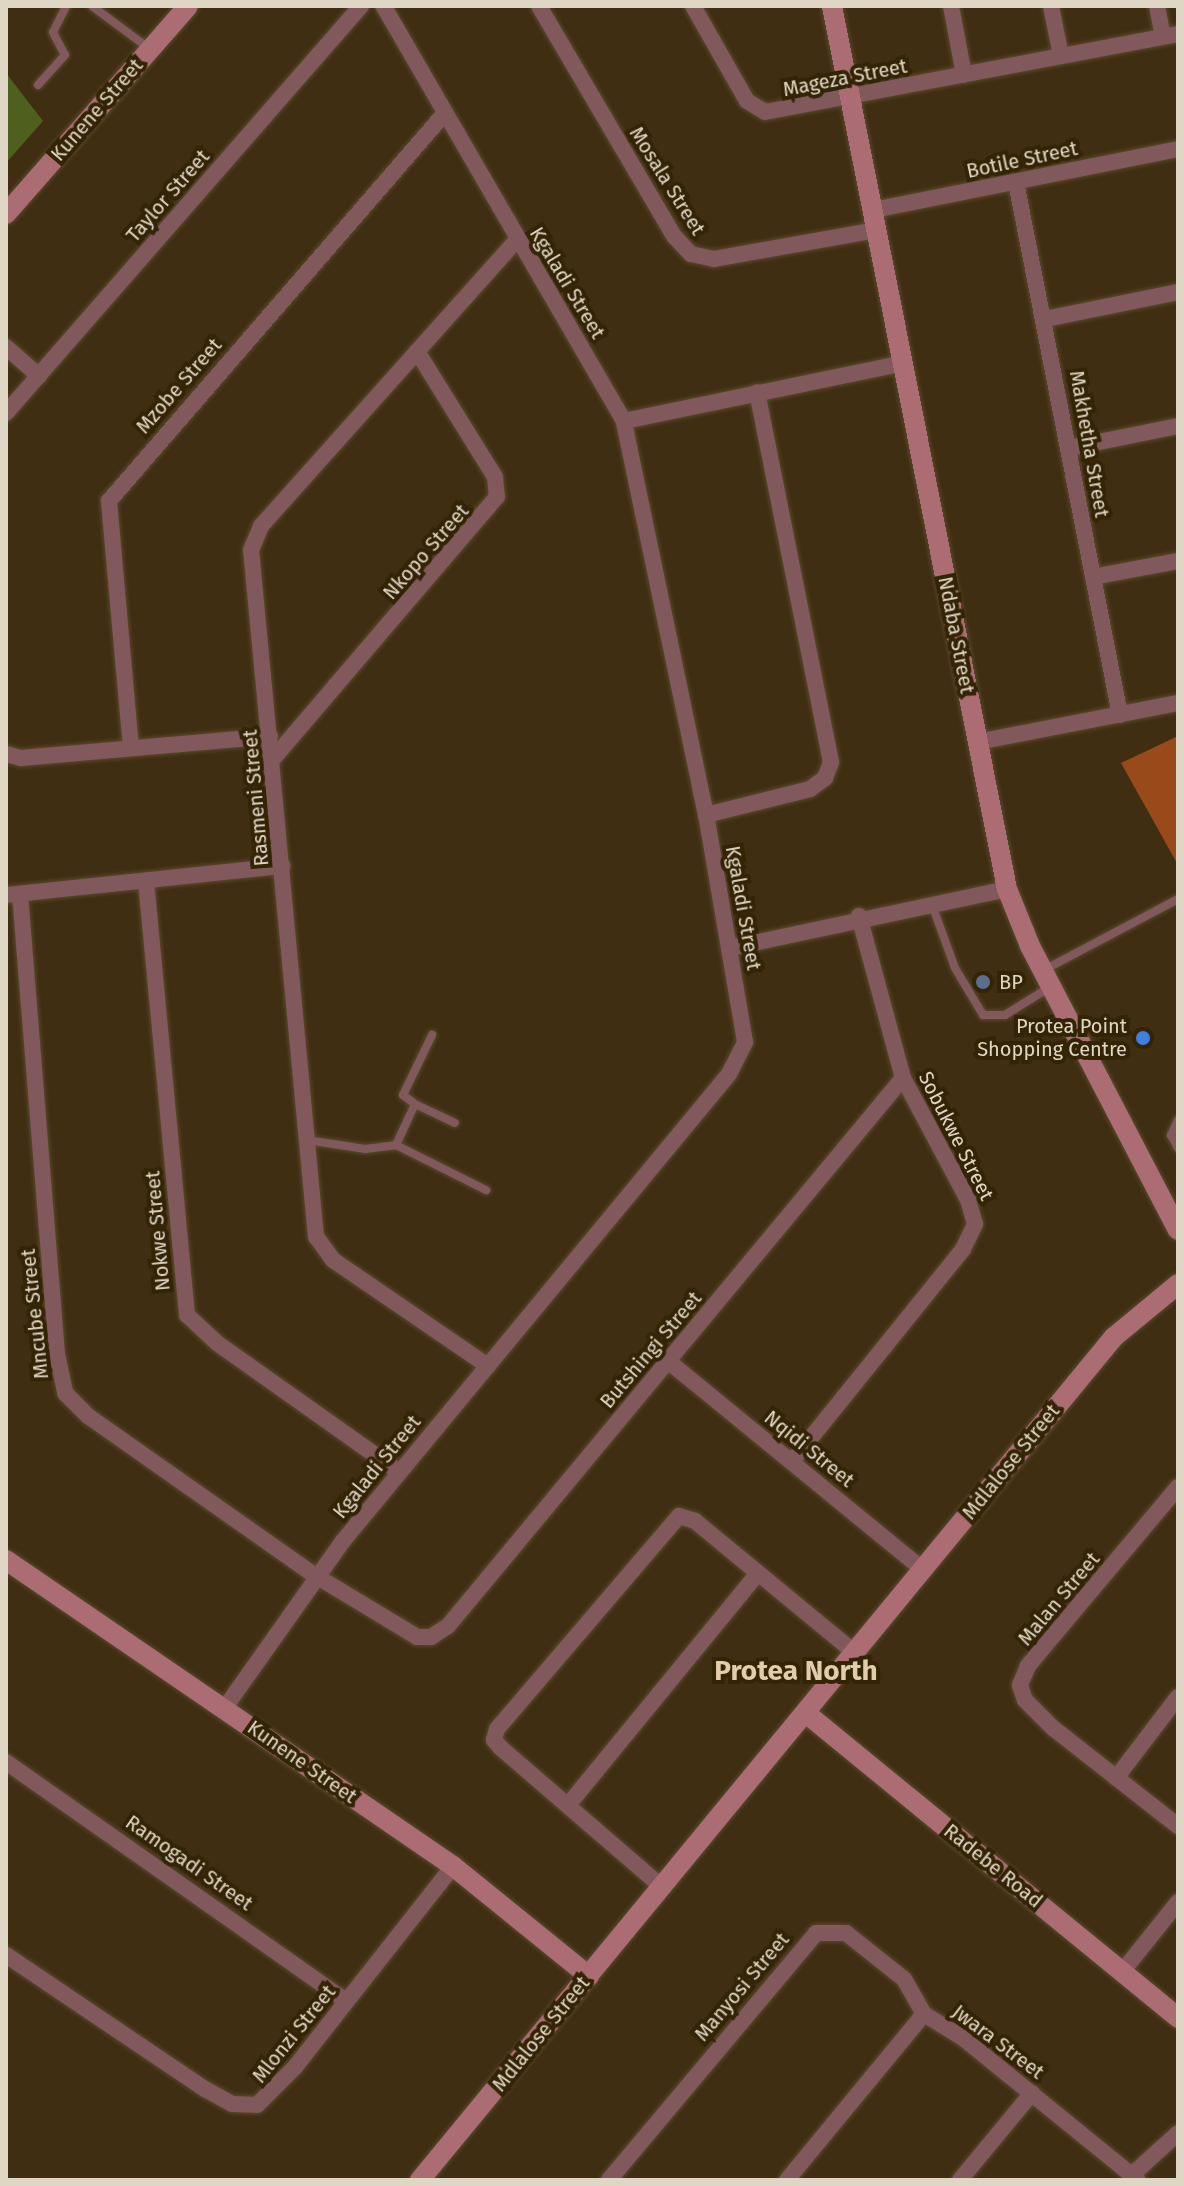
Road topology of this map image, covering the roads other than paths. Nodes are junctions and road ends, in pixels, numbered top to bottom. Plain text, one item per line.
1 (66, 6) edge
2 (92, 6) edge
3 (188, 6) edge
4 (361, 6) edge
5 (383, 6) edge
6 (539, 6) edge
7 (693, 6) edge
8 (832, 6) edge
9 (951, 6) edge
10 (1051, 6) edge
11 (1157, 6) edge
12 (1171, 35) edge
13 (150, 49) junction
14 (1061, 56) junction
15 (964, 75) junction
16 (38, 85) dead end
17 (850, 96) junction
18 (445, 113) junction
19 (1178, 149) edge
20 (1016, 182) junction
21 (6, 214) edge
22 (875, 220) junction
23 (518, 239) junction
24 (1178, 292) edge
25 (1045, 319) junction
26 (6, 347) edge
27 (417, 351) junction
28 (903, 363) junction
29 (39, 376) junction
30 (757, 392) junction
31 (6, 413) edge
32 (624, 421) junction
33 (1178, 426) edge
34 (1069, 448) junction
35 (1178, 561) edge
36 (1093, 577) junction
37 (1178, 703) edge
38 (1120, 715) junction
39 (270, 736) junction
40 (977, 742) junction
41 (131, 748) junction
42 (6, 754) edge
43 (272, 760) junction
44 (706, 815) junction
45 (282, 866) junction
46 (146, 881) junction
47 (1007, 889) junction
48 (13, 894) edge
49 (1178, 899) edge
50 (930, 902) junction
51 (859, 916) junction
52 (730, 948) junction
53 (1046, 979) junction
54 (432, 1035) dead end
55 (903, 1078) junction
56 (415, 1104) junction
57 (1178, 1120) edge
58 (455, 1123) dead end
59 (307, 1140) junction
60 (396, 1145) junction
61 (1178, 1148) edge
62 (486, 1190) dead end
63 (1178, 1230) edge
64 (1178, 1284) edge
65 (668, 1361) junction
66 (488, 1366) junction
67 (793, 1460) junction
68 (399, 1472) junction
69 (1178, 1487) edge
70 (6, 1560) edge
71 (923, 1570) junction
72 (758, 1573) junction
73 (316, 1576) junction
74 (422, 1638) joint
75 (855, 1653) junction
76 (1178, 1697) edge
77 (224, 1709) junction
78 (807, 1714) junction
79 (6, 1762) edge
80 (1116, 1778) junction
81 (569, 1804) junction
82 (1178, 1826) edge
83 (453, 1866) junction
84 (662, 1887) junction
85 (1178, 1902) edge
86 (6, 1955) edge
87 (1122, 1972) junction
88 (589, 1976) junction
89 (346, 2001) junction
90 (924, 2014) junction
91 (1178, 2018) edge
92 (1032, 2093) junction
93 (1178, 2133) edge
94 (1136, 2176) edge
95 (420, 2180) edge
96 (609, 2180) edge
97 (787, 2180) edge
98 (960, 2180) edge

1 - 16 lane
2 - 13 lane
3 - 13 street, Kunene Street
4 - 29 street, Taylor Street
5 - 18 street, Kgaladi Street
6 - 22 street, Mosala Street
7 - 17 street, Mageza Street
8 - 17 street, Ndaba Street
9 - 15 street
10 - 14 street
11 - 12 street, Mageza Street
12 - 14 street, Mageza Street
13 - 21 street, Kunene Street
14 - 15 street, Mageza Street
15 - 17 street, Mageza Street
17 - 22 street, Ndaba Street
18 - 23 street, Kgaladi Street
18 - 41 street, Mzobe Street
19 - 20 street, Botile Street
20 - 22 street, Botile Street
20 - 25 street, Makhetha Street
22 - 28 street, Ndaba Street
23 - 27 street, Rasmeni Street
23 - 32 street, Kgaladi Street
24 - 25 street
25 - 34 street, Makhetha Street
26 - 29 street
27 - 39 street, Rasmeni Street
27 - 43 street, Nkopo Street
28 - 30 street
28 - 40 street, Ndaba Street
29 - 31 street, Taylor Street
30 - 32 street
30 - 44 street
32 - 44 street, Kgaladi Street
33 - 34 street
34 - 36 street, Makhetha Street
35 - 36 street
36 - 38 street, Makhetha Street
37 - 38 street
38 - 40 street
39 - 41 street
39 - 43 street, Rasmeni Street
40 - 47 street, Ndaba Street
41 - 42 street
43 - 45 street, Rasmeni Street
44 - 52 street, Kgaladi Street
45 - 46 street
45 - 59 street, Rasmeni Street
46 - 48 street
46 - 68 street, Nokwe Street
47 - 50 street
47 - 53 street, Ndaba Street
48 - 73 street, Mncube Street
49 - 53 lane
50 - 51 street
50 - 53 lane
51 - 52 street
51 - 55 street, Sobukwe Street
52 - 66 street, Kgaladi Street
53 - 63 street, Ndaba Street
54 - 56 lane
55 - 65 street, Butshingi Street
55 - 67 street, Sobukwe Street
56 - 58 lane
56 - 60 lane
57 - 61 lane
59 - 60 lane
59 - 66 street, Rasmeni Street
60 - 62 lane
64 - 71 street, Mdlalose Street
65 - 67 street, Nqidi Street
65 - 74 street, Butshingi Street
66 - 68 street, Kgaladi Street
67 - 71 street, Nqidi Street
68 - 73 street, Kgaladi Street
69 - 80 street, Malan Street
70 - 77 street, Kunene Street
71 - 75 street, Mdlalose Street
72 - 75 street
72 - 81 street
72 - 81 street
73 - 74 street, Mncube Street
73 - 77 street, Kgaladi Street
75 - 78 street, Mdlalose Street
76 - 80 street
77 - 83 street, Kunene Street
78 - 84 street, Mdlalose Street
78 - 87 street, Radebe Road
79 - 89 street, Ramogadi Street
80 - 82 street, Malan Street
81 - 84 street
83 - 88 street, Kunene Street
83 - 89 street, Mlonzi Street
84 - 88 street, Mdlalose Street
85 - 87 street
86 - 89 street, Mlonzi Street
87 - 91 street, Radebe Road
88 - 95 street, Mdlalose Street
90 - 92 street, Jwara Street
90 - 96 street, Manyosi Street
90 - 97 street, Jwara Street
92 - 94 street, Jwara Street
92 - 98 street
93 - 94 street

